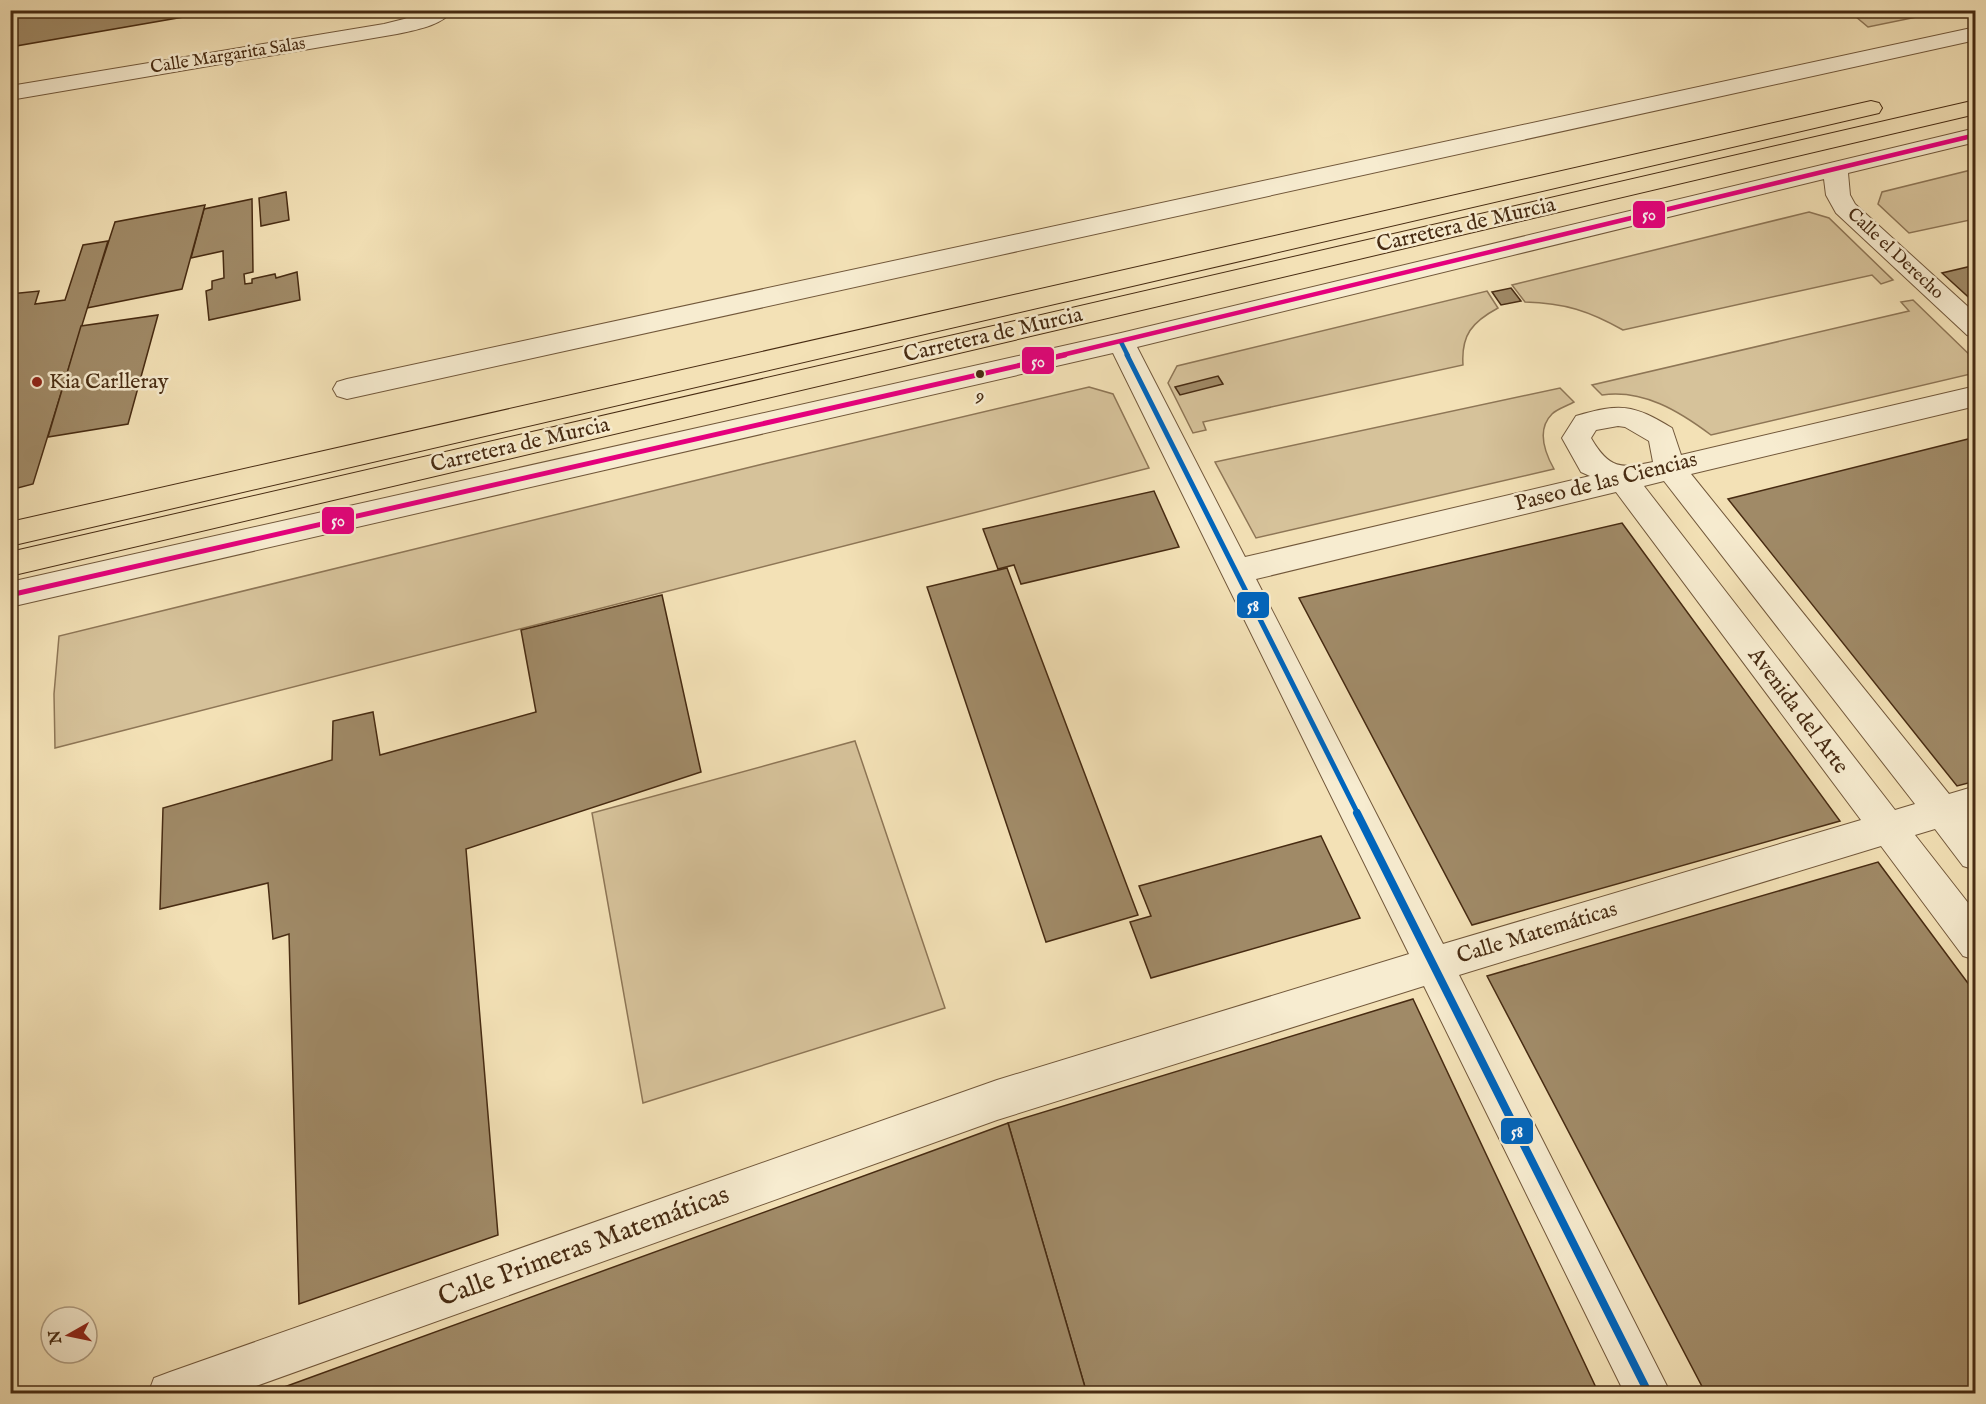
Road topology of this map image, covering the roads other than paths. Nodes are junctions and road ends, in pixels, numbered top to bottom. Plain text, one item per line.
1 (443, 10) edge
2 (1976, 33) edge
3 (1976, 84) edge
4 (10, 93) edge
5 (1976, 107) edge
6 (1976, 135) edge
7 (1835, 168) junction
8 (1976, 329) edge
9 (1121, 342) junction
10 (347, 389) dead end
11 (1976, 396) edge
12 (1669, 467) junction
13 (1622, 479) junction
14 (10, 534) edge
15 (10, 564) edge
16 (1237, 571) junction
17 (10, 595) edge
18 (1976, 801) edge
19 (1941, 811) junction
20 (1888, 829) junction
21 (1976, 854) edge
22 (1976, 943) edge
23 (1433, 964) junction
24 (997, 1100) joint
25 (170, 1394) edge
26 (1649, 1394) edge

1 - 4 street, Calle Margarita Salas
2 - 10 street
3 - 14 main road, Carretera de Murcia
5 - 15 main road, Carretera de Murcia
6 - 7 street, Carretera de Murcia
7 - 8 street, Calle el Derecho
7 - 9 street, Carretera de Murcia
9 - 16 street
9 - 17 street, Carretera de Murcia
11 - 12 street, Paseo de las Ciencias
12 - 13 street, Paseo de las Ciencias
12 - 13 street
12 - 19 street
13 - 16 street, Paseo de las Ciencias
13 - 20 street, Avenida del Arte
16 - 23 street
18 - 19 street, Calle Matemáticas
19 - 20 street, Calle Matemáticas
19 - 21 street
20 - 22 street, Avenida del Arte
20 - 23 street, Calle Matemáticas
23 - 24 street, Calle Matemáticas
23 - 26 street
24 - 25 street, Calle Primeras Matemáticas

